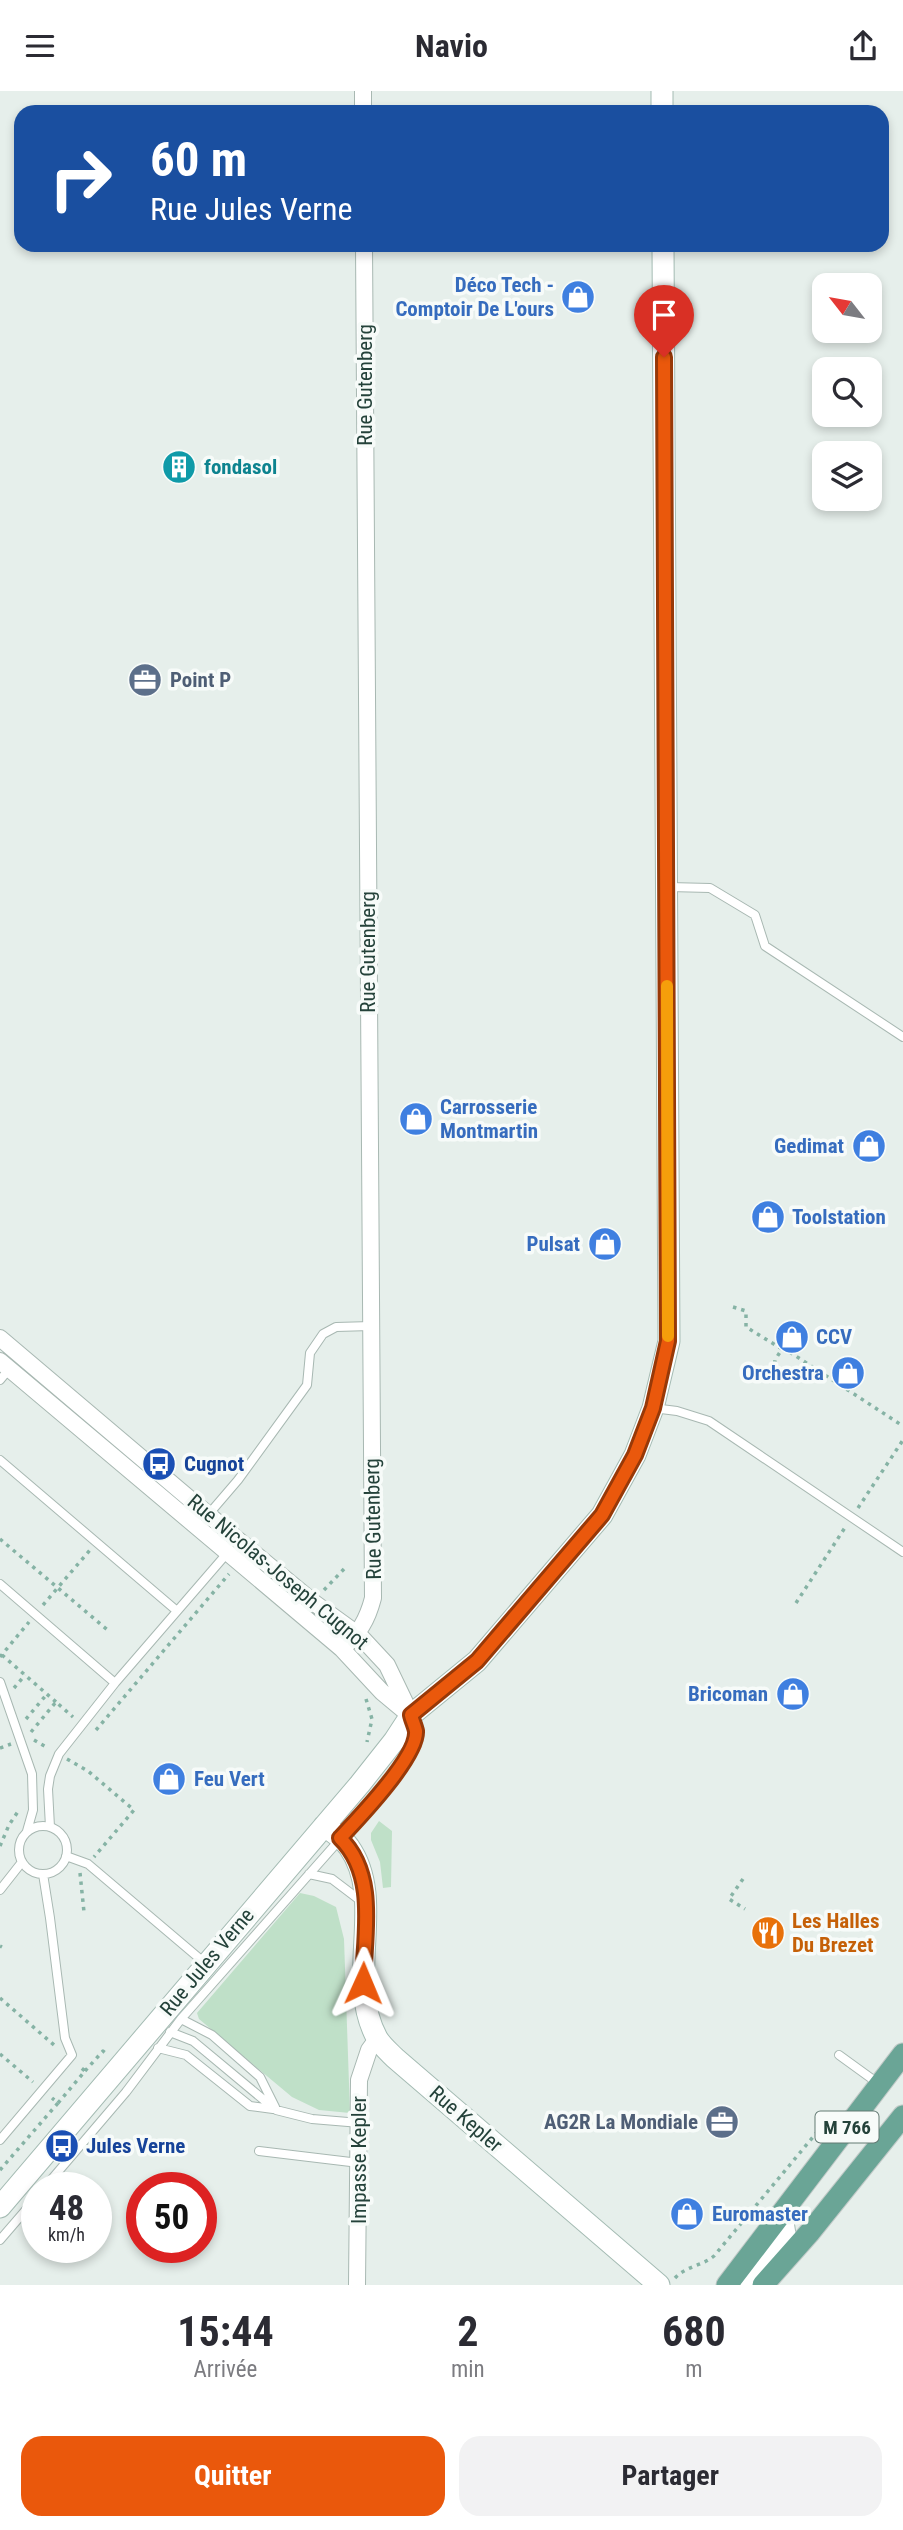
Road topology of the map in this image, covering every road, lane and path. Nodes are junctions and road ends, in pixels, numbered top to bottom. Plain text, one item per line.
1 (364, 252) edge
2 (663, 252) edge
3 (666, 887) junction
4 (903, 1037) edge
5 (733, 1307) dead end
6 (370, 1326) junction
7 (0, 1338) edge
8 (782, 1349) junction
9 (20, 1355) junction
10 (774, 1367) dead end
11 (3, 1370) edge
12 (653, 1408) junction
13 (903, 1426) edge
14 (903, 1440) edge
15 (897, 1449) dead end
16 (0, 1460) edge
17 (208, 1514) junction
18 (196, 1527) junction
19 (0, 1539) edge
20 (237, 1539) junction
21 (96, 1543) junction
22 (903, 1552) edge
23 (227, 1554) junction
24 (344, 1569) dead end
25 (229, 1574) dead end
26 (0, 1584) edge
27 (57, 1589) junction
28 (313, 1602) junction
29 (177, 1611) junction
30 (36, 1614) junction
31 (110, 1632) dead end
32 (357, 1634) junction
33 (342, 1649) junction
34 (1, 1655) edge
35 (0, 1682) edge
36 (115, 1683) junction
37 (47, 1694) junction
38 (365, 1694) dead end
39 (56, 1702) junction
40 (411, 1715) junction
41 (16, 1725) junction
42 (83, 1725) junction
43 (12, 1743) dead end
44 (364, 1748) dead end
45 (78, 1752) dead end
46 (59, 1754) junction
47 (13, 1755) dead end
48 (70, 1761) junction
49 (20, 1807) dead end
50 (134, 1810) dead end
51 (50, 1827) junction
52 (27, 1831) junction
53 (332, 1832) junction
54 (0, 1846) edge
55 (66, 1856) junction
56 (22, 1862) junction
57 (43, 1874) junction
58 (309, 1874) junction
59 (743, 1879) dead end
60 (0, 1890) edge
61 (365, 1905) junction
62 (745, 1909) dead end
63 (206, 1964) junction
64 (0, 1998) edge
65 (181, 2019) junction
66 (170, 2032) junction
67 (377, 2039) junction
68 (158, 2048) junction
69 (903, 2054) edge
70 (839, 2055) dead end
71 (69, 2058) junction
72 (879, 2084) junction
73 (72, 2096) dead end
74 (58, 2103) dead end
75 (276, 2110) junction
76 (903, 2116) edge
77 (360, 2123) junction
78 (824, 2123) dead end
79 (0, 2140) edge
80 (259, 2151) dead end
81 (22, 2155) dead end
82 (359, 2163) junction
83 (58, 2172) edge
84 (0, 2207) edge
85 (782, 2215) junction
86 (21, 2216) edge
87 (0, 2240) edge
88 (667, 2282) edge
89 (358, 2285) edge
90 (727, 2285) edge
91 (751, 2285) edge
92 (762, 2285) edge

1 - 6 street, Rue Gutenberg
2 - 3 main road, Rue Jules Verne
3 - 4 lane
3 - 12 main road, Rue Jules Verne
5 - 8 path
6 - 17 lane
6 - 32 street, Rue Gutenberg
7 - 9 street, Rue Nicolas-Joseph Cugnot
8 - 10 path
8 - 13 path
9 - 11 lane
9 - 17 street, Rue Nicolas-Joseph Cugnot
11 - 18 street, Rue Nicolas-Joseph Cugnot
12 - 22 lane
12 - 40 main road, Rue Jules Verne
14 - 15 path
16 - 21 lane
17 - 18 lane
17 - 20 street, Rue Nicolas-Joseph Cugnot
18 - 23 street, Rue Nicolas-Joseph Cugnot
19 - 27 path
20 - 23 lane
20 - 28 street, Rue Nicolas-Joseph Cugnot
21 - 27 path
21 - 29 lane
23 - 29 lane
23 - 33 street, Rue Nicolas-Joseph Cugnot
24 - 28 path
25 - 42 path
26 - 30 lane
27 - 30 path
27 - 31 path
28 - 32 street, Rue Nicolas-Joseph Cugnot
29 - 36 lane
30 - 34 path
30 - 36 lane
32 - 33 street, Rue Gutenberg
32 - 40 street, Rue Nicolas-Joseph Cugnot
33 - 40 street, Rue Nicolas-Joseph Cugnot
34 - 37 path
35 - 41 lane
36 - 42 lane
37 - 39 path
37 - 41 path
38 - 44 path
39 - 42 path
39 - 46 path
40 - 53 main road, Rue Jules Verne
41 - 52 lane
42 - 46 lane
43 - 47 path
45 - 48 path
46 - 48 path
46 - 51 lane
48 - 50 path
49 - 54 path
51 - 52 lane
51 - 55 lane
52 - 56 lane
53 - 58 lane, Rue Jules Verne
53 - 61 main road, Rue Kepler
53 - 63 main road, Rue Jules Verne
55 - 57 lane
55 - 63 lane
56 - 57 lane
56 - 60 lane
57 - 71 lane
58 - 61 lane
58 - 65 lane, Rue Jules Verne
59 - 62 path
61 - 67 main road, Rue Kepler
63 - 84 main road, Rue Jules Verne
64 - 71 path
65 - 66 lane, Rue Jules Verne
65 - 75 lane
66 - 68 lane, Rue Jules Verne
66 - 75 lane
67 - 77 street, Impasse Kepler
67 - 88 main road, Rue Kepler
68 - 75 lane
68 - 83 lane, Rue Jules Verne
69 - 72 main road, M 766
70 - 72 lane
71 - 74 path
71 - 79 lane
72 - 85 main road, M 766
73 - 81 path
75 - 77 lane
76 - 92 main road, M 766
77 - 82 street, Impasse Kepler
78 - 88 path
80 - 82 lane
82 - 89 street, Impasse Kepler
85 - 90 main road, M 766
85 - 91 main road
86 - 87 lane

